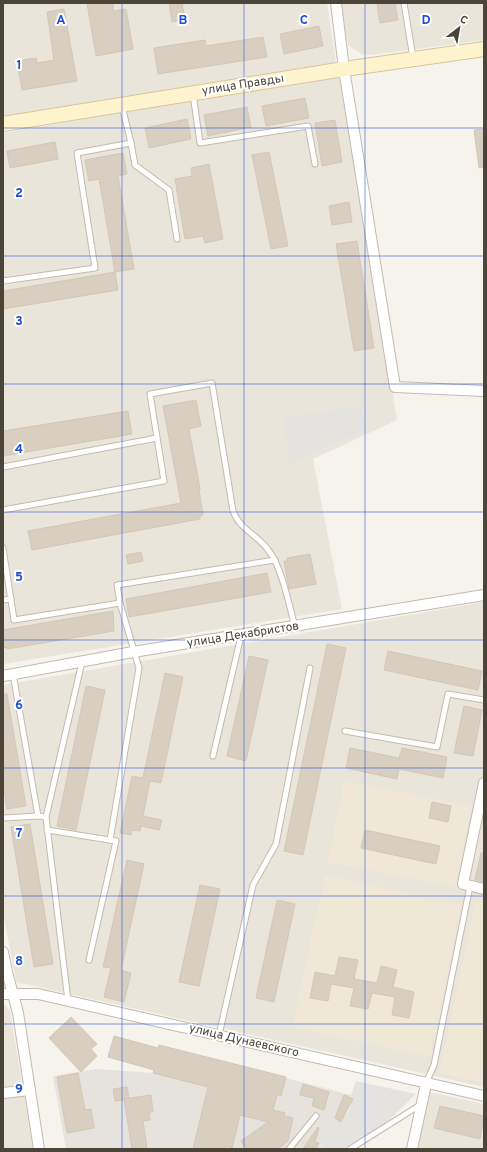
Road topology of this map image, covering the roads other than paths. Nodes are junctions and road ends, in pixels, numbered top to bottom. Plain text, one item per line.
1 (336, 3) edge
2 (404, 3) edge
3 (484, 49) edge
4 (413, 59) junction
5 (344, 69) junction
6 (193, 93) junction
7 (122, 105) junction
8 (3, 124) edge
9 (131, 144) junction
10 (315, 164) dead end
11 (177, 239) dead end
12 (3, 280) edge
13 (484, 391) edge
14 (157, 438) junction
15 (3, 467) edge
16 (3, 510) edge
17 (3, 548) edge
18 (275, 560) junction
19 (484, 595) edge
20 (11, 599) junction
21 (3, 600) edge
22 (120, 604) junction
23 (295, 627) junction
24 (241, 636) junction
25 (133, 652) junction
26 (82, 662) junction
27 (310, 668) dead end
28 (8, 675) edge
29 (484, 700) edge
30 (345, 731) dead end
31 (213, 756) dead end
32 (484, 783) edge
33 (38, 816) junction
34 (46, 817) junction
35 (3, 818) edge
36 (48, 830) junction
37 (110, 840) junction
38 (470, 886) junction
39 (484, 889) edge
40 (3, 952) edge
41 (89, 960) dead end
42 (8, 993) edge
43 (68, 1001) junction
44 (219, 1034) junction
45 (426, 1084) junction
46 (30, 1090) junction
47 (3, 1093) edge
48 (484, 1096) edge
49 (422, 1104) junction
50 (316, 1116) dead end
51 (39, 1149) edge
52 (289, 1149) edge
53 (350, 1149) edge
54 (412, 1149) edge

1 - 5 street
2 - 4 lane
3 - 4 street, улица Правды
4 - 5 street, улица Правды
5 - 6 street, улица Правды
5 - 13 street
6 - 7 street, улица Правды
6 - 10 lane
7 - 8 street, улица Правды
7 - 9 lane
9 - 11 lane
9 - 12 lane
14 - 15 lane
14 - 16 lane
14 - 18 lane
17 - 20 lane
18 - 22 lane
18 - 23 lane
19 - 23 street, улица Декабристов
20 - 21 lane
20 - 22 lane
22 - 25 lane
23 - 24 street, улица Декабристов
24 - 25 street, улица Декабристов
24 - 31 lane
25 - 26 street, улица Декабристов
25 - 37 lane
26 - 28 street, улица Декабристов
26 - 34 lane
27 - 44 lane
28 - 33 lane
29 - 30 lane
32 - 38 street
33 - 34 lane
33 - 35 lane
34 - 36 lane
36 - 37 lane
36 - 43 lane
37 - 41 lane
38 - 39 street
38 - 45 lane
40 - 42 street
42 - 43 street, улица Дунаевского
42 - 46 street
43 - 44 street, улица Дунаевского
44 - 45 street, улица Дунаевского
45 - 48 street, улица Дунаевского
45 - 49 street
46 - 47 street
46 - 51 street
49 - 53 lane
49 - 54 street
50 - 52 lane

